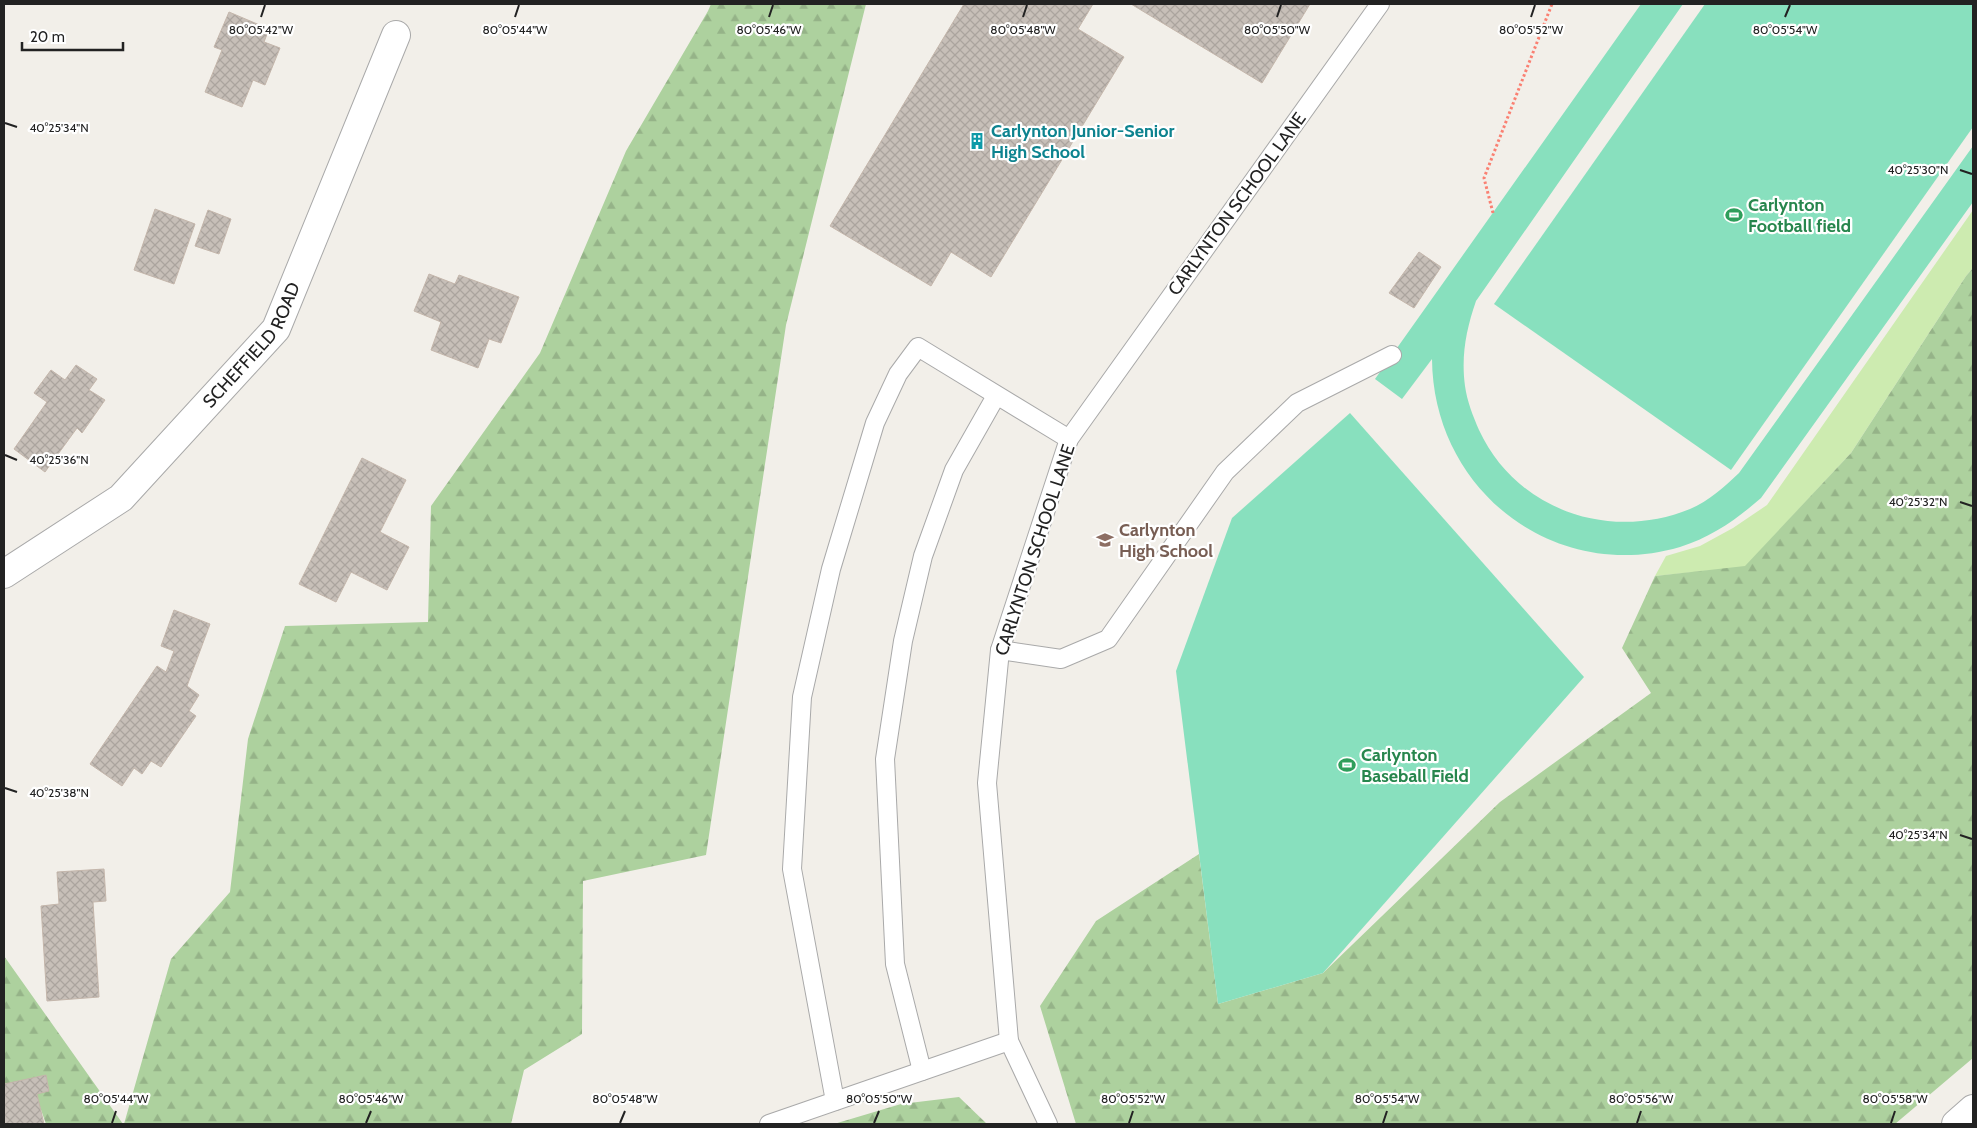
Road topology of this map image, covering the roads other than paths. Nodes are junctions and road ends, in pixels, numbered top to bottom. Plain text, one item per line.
1 (1380, 4) edge
2 (396, 35) dead end
3 (1392, 355) dead end
4 (996, 396) junction
5 (1068, 439) junction
6 (4, 574) edge
7 (1000, 650) junction
8 (1009, 1041) junction
9 (922, 1072) junction
10 (835, 1101) junction
11 (1973, 1109) edge
12 (769, 1124) edge
13 (1048, 1124) edge
14 (1956, 1124) edge

1 - 5 lane, CARLYNTON SCHOOL LANE
2 - 6 street, SCHEFFIELD ROAD
3 - 7 lane
4 - 5 lane
4 - 9 lane
4 - 10 lane
5 - 7 lane, CARLYNTON SCHOOL LANE
7 - 8 lane, CARLYNTON SCHOOL LANE
8 - 9 lane
8 - 13 lane, CARLYNTON SCHOOL LANE
9 - 10 lane
10 - 12 lane
11 - 14 street

